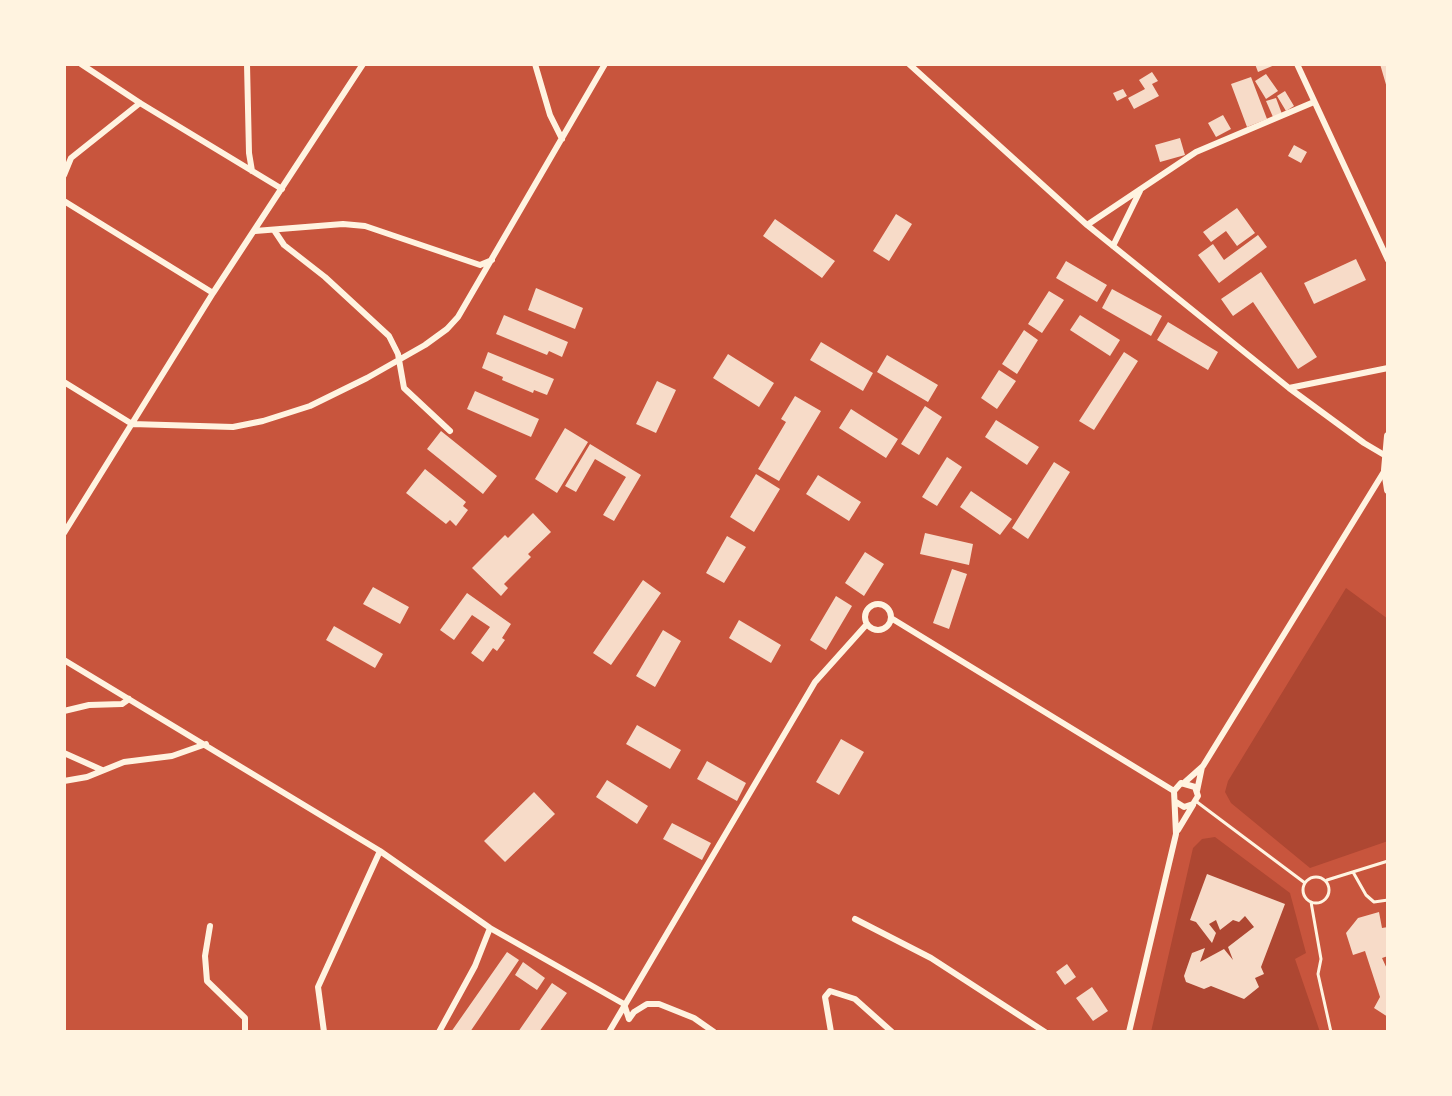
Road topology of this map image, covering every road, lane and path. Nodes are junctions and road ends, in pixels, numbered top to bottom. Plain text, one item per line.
1 (81, 64) edge
2 (247, 64) edge
3 (363, 64) edge
4 (535, 64) edge
5 (605, 64) edge
6 (909, 64) edge
7 (1297, 64) edge
8 (1314, 102) junction
9 (140, 103) junction
10 (562, 139) junction
11 (252, 171) junction
12 (64, 175) edge
13 (1142, 188) junction
14 (282, 189) junction
15 (64, 201) edge
16 (1087, 225) junction
17 (274, 230) junction
18 (254, 231) junction
19 (1113, 246) junction
20 (492, 260) junction
21 (1388, 260) edge
22 (213, 293) junction
23 (398, 360) junction
24 (1388, 368) edge
25 (64, 382) edge
26 (1289, 388) junction
27 (132, 424) junction
28 (450, 431) dead end
29 (1388, 440) edge
30 (1386, 456) junction
31 (1385, 470) junction
32 (1388, 490) edge
33 (64, 533) edge
34 (891, 618) junction
35 (867, 624) junction
36 (64, 660) edge
37 (129, 699) junction
38 (67, 708) edge
39 (206, 744) junction
40 (64, 753) edge
41 (1203, 766) junction
42 (102, 770) junction
43 (64, 781) edge
44 (1185, 782) junction
45 (1174, 791) junction
46 (1197, 791) junction
47 (1176, 802) junction
48 (1194, 803) junction
49 (1176, 834) junction
50 (380, 851) junction
51 (1388, 861) edge
52 (1353, 872) junction
53 (1325, 881) junction
54 (1305, 883) junction
55 (1388, 900) edge
56 (1311, 902) junction
57 (855, 919) dead end
58 (210, 926) dead end
59 (490, 928) junction
60 (624, 1004) junction
61 (245, 1032) edge
62 (324, 1032) edge
63 (439, 1032) edge
64 (609, 1032) edge
65 (714, 1032) edge
66 (831, 1032) edge
67 (892, 1032) edge
68 (1045, 1032) edge
69 (1129, 1032) edge
70 (1331, 1032) edge

1 - 9 street
2 - 11 street
3 - 14 street
4 - 10 street
5 - 10 street
6 - 16 street
7 - 8 street
8 - 13 street
8 - 21 street
9 - 11 street
9 - 12 street
10 - 20 street
11 - 14 street
13 - 16 street
13 - 19 street
14 - 18 street
15 - 22 street
16 - 19 street
17 - 18 street
17 - 20 street
17 - 23 street
18 - 22 street
19 - 26 street
20 - 23 street
22 - 27 street
23 - 27 street
23 - 28 street
24 - 26 street
25 - 27 street
26 - 30 street
27 - 33 street
29 - 30 street
30 - 31 street
31 - 32 street
31 - 41 street
34 - 35 street
34 - 35 street
34 - 45 street
35 - 60 street
36 - 37 street
37 - 38 street
37 - 39 street
39 - 42 street
39 - 50 street
40 - 42 street
41 - 44 street
41 - 46 street
42 - 43 street
44 - 45 street
44 - 46 street
45 - 47 street
46 - 48 street
47 - 48 street
47 - 49 street
48 - 49 street
48 - 54 lane
49 - 69 street
50 - 59 street
50 - 62 street
51 - 52 lane
52 - 53 lane
52 - 55 lane
53 - 54 lane
53 - 56 lane
54 - 56 lane
56 - 70 lane
57 - 68 street
58 - 61 street
59 - 60 street
59 - 63 street
60 - 64 street
60 - 65 street
66 - 67 street

